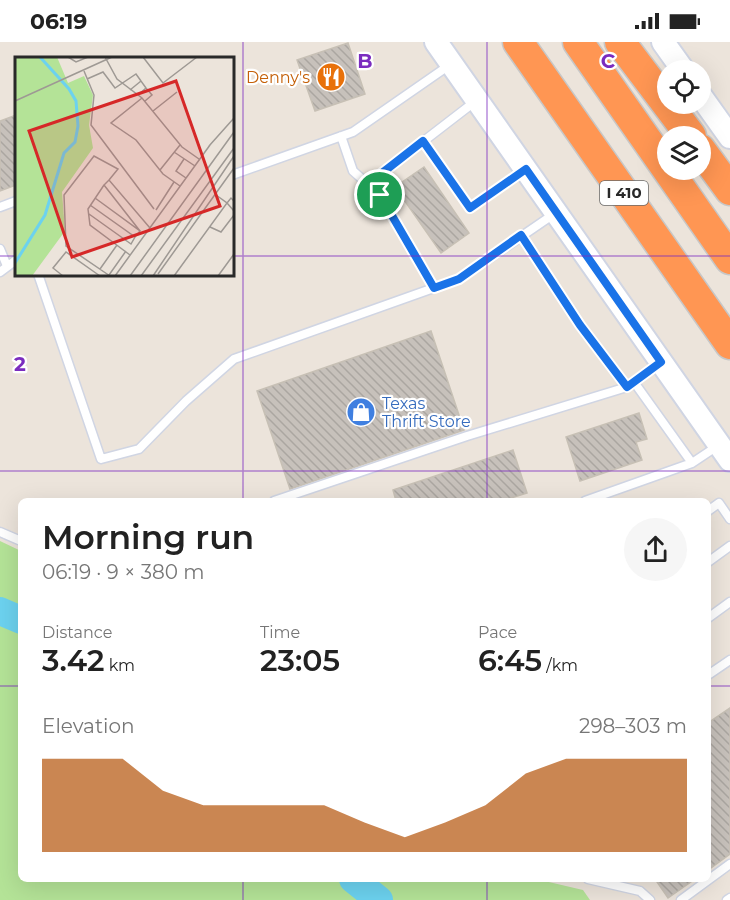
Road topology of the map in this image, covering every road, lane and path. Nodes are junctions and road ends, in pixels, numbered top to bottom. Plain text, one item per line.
1 (436, 42) edge
2 (518, 42) edge
3 (578, 42) edge
4 (620, 42) edge
5 (664, 42) edge
6 (676, 60) edge
7 (451, 64) junction
8 (477, 100) junction
9 (711, 110) edge
10 (683, 126) edge
11 (341, 136) junction
12 (730, 137) edge
13 (423, 141) junction
14 (711, 164) edge
15 (526, 169) junction
16 (234, 174) edge
17 (368, 184) junction
18 (730, 190) edge
19 (15, 201) edge
20 (0, 207) edge
21 (556, 213) junction
22 (521, 235) junction
23 (0, 249) edge
24 (730, 259) edge
25 (4, 269) edge
26 (39, 276) edge
27 (434, 288) junction
28 (730, 344) edge
29 (661, 362) junction
30 (631, 385) junction
31 (725, 452) edge
32 (692, 463) junction
33 (283, 498) edge
34 (593, 498) edge
35 (711, 508) edge
36 (730, 519) edge
37 (0, 532) edge
38 (18, 540) edge
39 (730, 546) edge
40 (711, 560) edge
41 (730, 602) edge
42 (711, 616) edge
43 (730, 660) edge
44 (711, 673) edge
45 (730, 864) edge
46 (711, 878) edge
47 (601, 882) edge
48 (706, 882) edge
49 (650, 900) edge
50 (681, 900) edge

1 - 7 main road
2 - 28 highway, I 410
3 - 24 highway, I 410
4 - 10 highway
5 - 6 main road
7 - 8 main road
7 - 11 lane
8 - 13 lane
8 - 15 main road
9 - 12 main road
11 - 16 lane
11 - 17 lane
13 - 15 lane
13 - 17 lane
14 - 18 highway
15 - 21 main road
17 - 27 lane
19 - 20 lane
21 - 22 lane
21 - 29 main road
22 - 27 lane
22 - 30 lane
23 - 25 lane
26 - 27 lane
29 - 30 lane
29 - 31 main road
30 - 32 lane
30 - 33 lane
31 - 32 lane
32 - 34 lane
35 - 36 lane
37 - 38 lane
39 - 40 lane
41 - 42 lane
43 - 44 lane
45 - 46 lane
47 - 49 lane
48 - 50 lane

